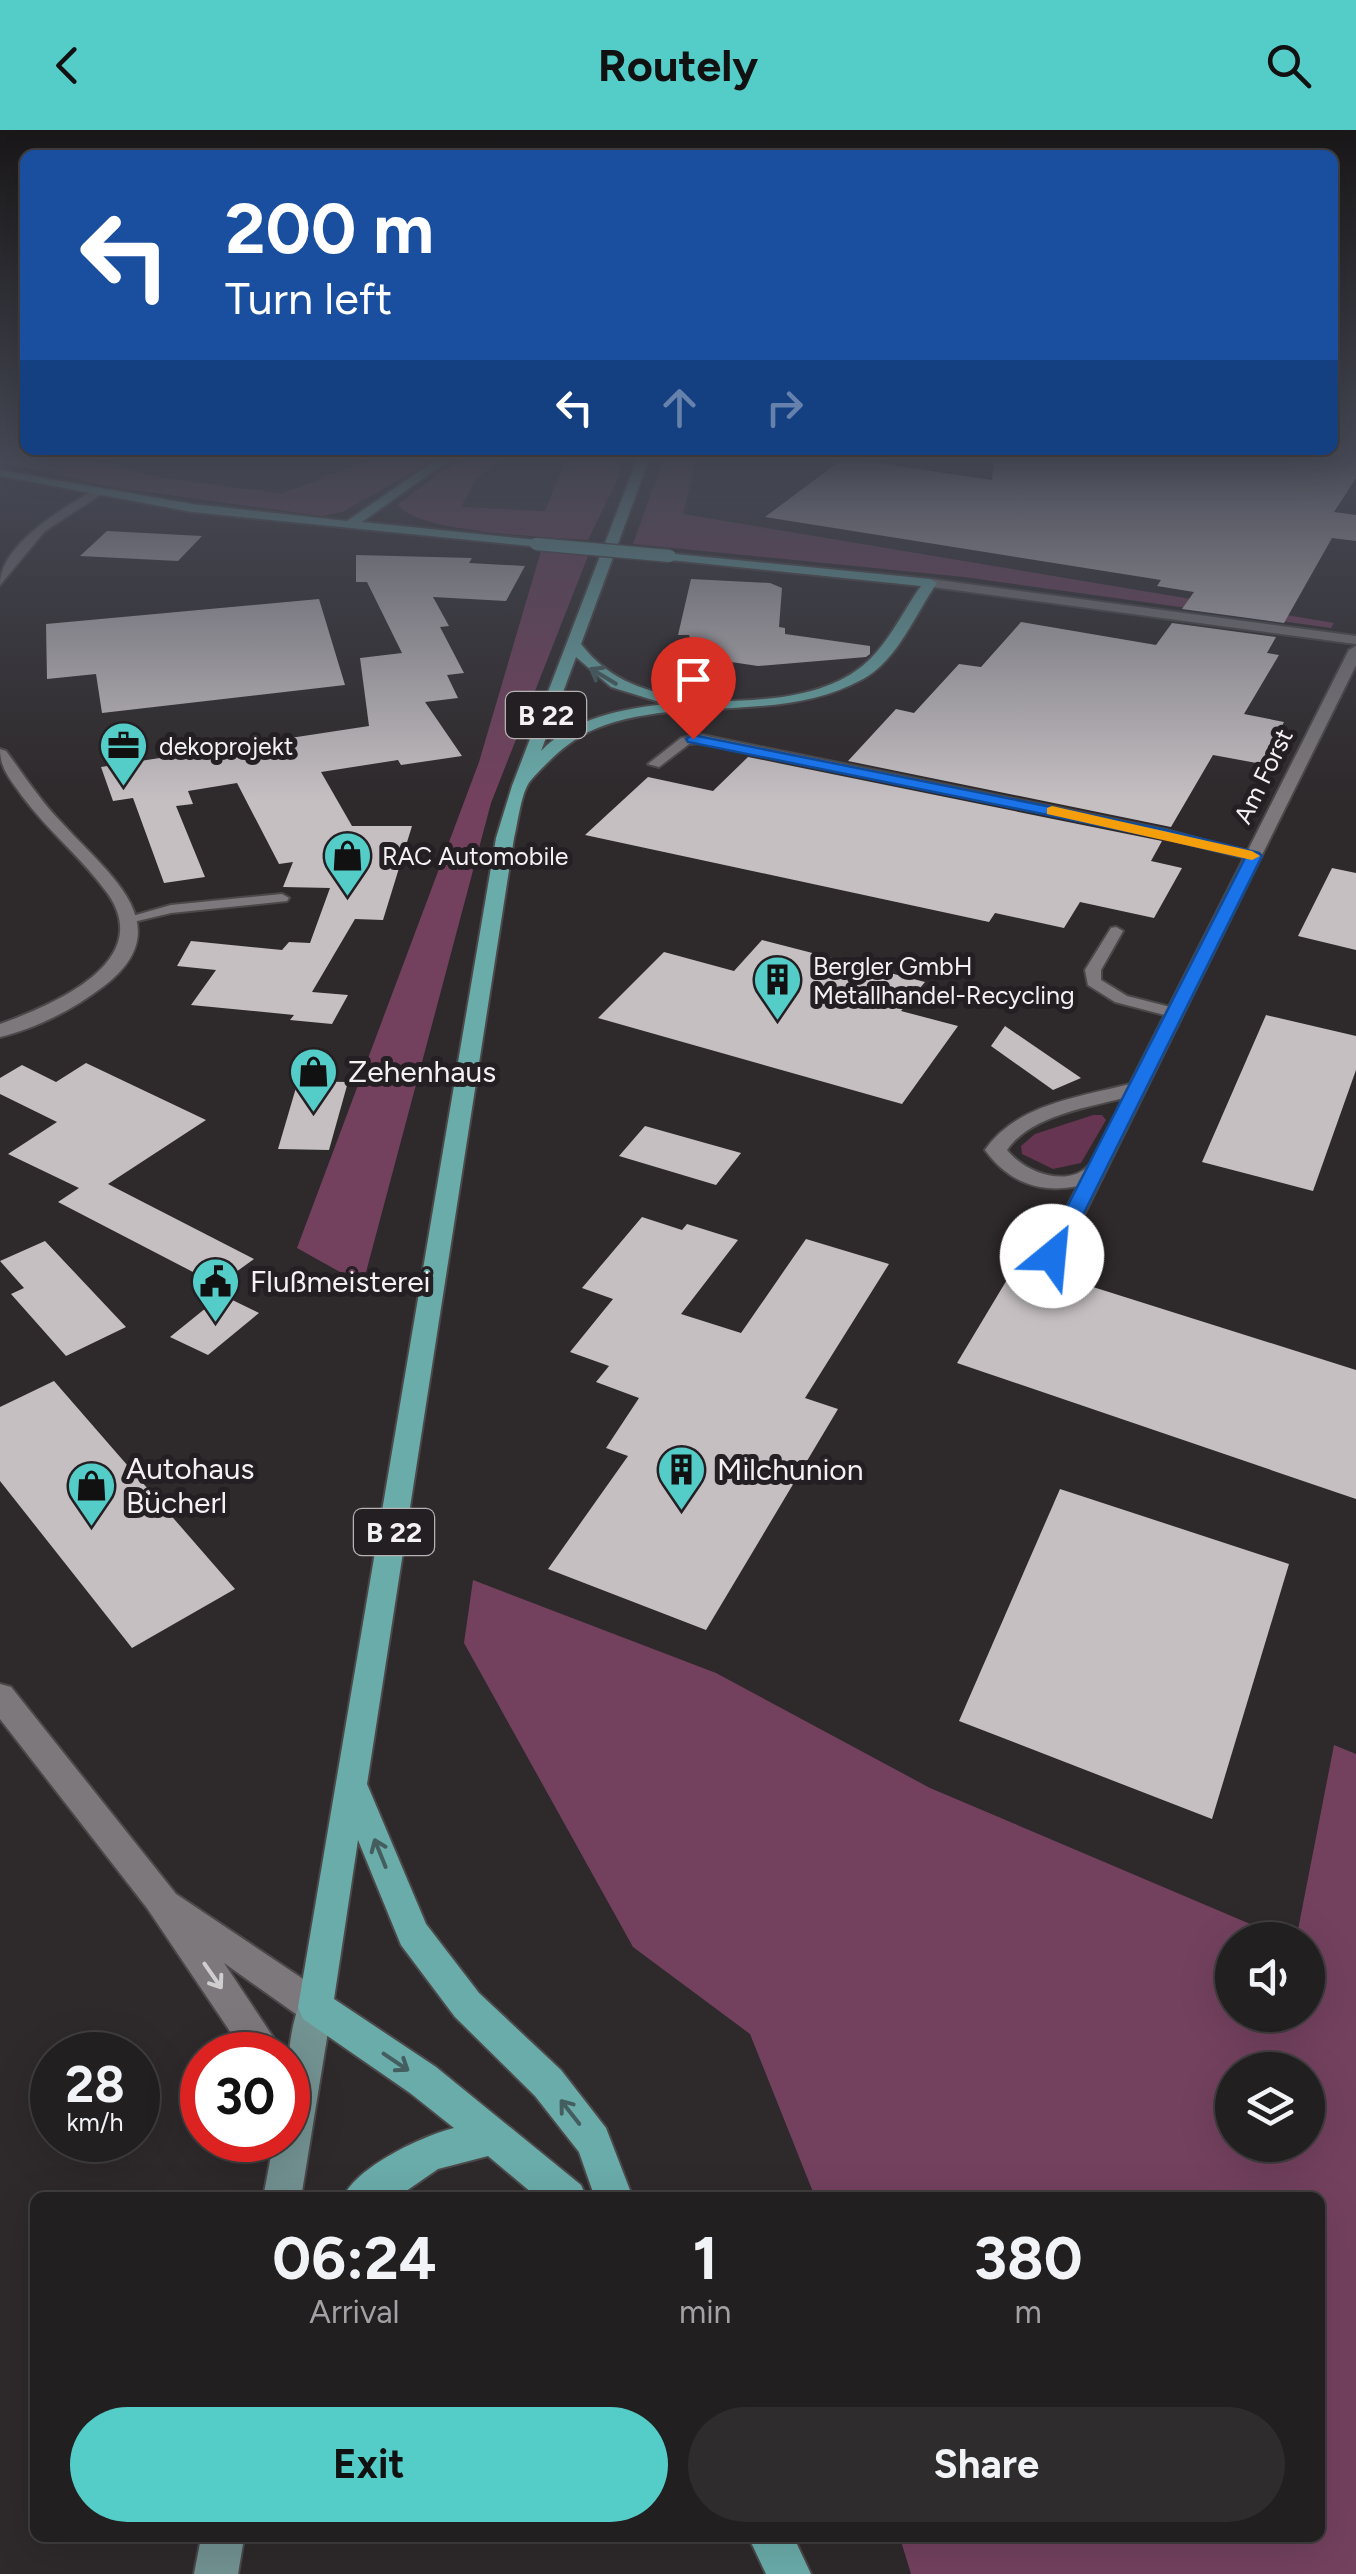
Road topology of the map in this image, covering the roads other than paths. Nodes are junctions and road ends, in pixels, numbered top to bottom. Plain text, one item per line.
1 (600, 571) edge
2 (816, 571) edge
3 (825, 572) junction
4 (930, 583) junction
5 (910, 609) junction
6 (1356, 640) edge
7 (574, 644) junction
8 (1356, 650) edge
9 (713, 707) junction
10 (0, 754) edge
11 (654, 764) dead end
12 (520, 786) junction
13 (1254, 856) junction
14 (282, 898) dead end
15 (129, 918) junction
16 (1116, 932) dead end
17 (1176, 1012) junction
18 (0, 1031) edge
19 (1138, 1088) junction
20 (1099, 1168) junction
21 (1052, 1256) dead end
22 (0, 1696) edge
23 (353, 1788) junction
24 (159, 1897) junction
25 (315, 2007) junction
26 (251, 2032) edge
27 (309, 2032) edge
28 (494, 2136) junction
29 (286, 2162) edge
30 (283, 2192) edge
31 (371, 2192) edge
32 (561, 2192) edge
33 (612, 2192) edge
34 (222, 2542) edge
35 (773, 2542) edge
36 (216, 2574) edge
37 (789, 2574) edge

1 - 7 main road, B 22
2 - 3 main road, bridge
3 - 4 main road
3 - 5 main road
4 - 5 main road
4 - 6 street
5 - 9 main road
9 -> 7 main road
7 - 12 main road, B 22
8 - 13 street, Am Forst
9 - 12 main road
10 - 15 street
11 - 13 lane
12 - 23 main road, B 22
13 - 17 street, Am Forst
14 - 15 lane
15 - 18 street
16 - 17 lane
17 - 19 street, Am Forst
19 - 20 street, Am Forst
19 - 20 street
20 - 21 street, Am Forst
22 - 24 street
23 - 25 main road, B 22
33 -> 23 main road
24 - 25 street
24 -> 26 street
25 - 27 main road
25 -> 28 main road
28 - 31 main road
28 - 32 main road
29 - 30 main road
34 - 36 main road
35 - 37 main road

